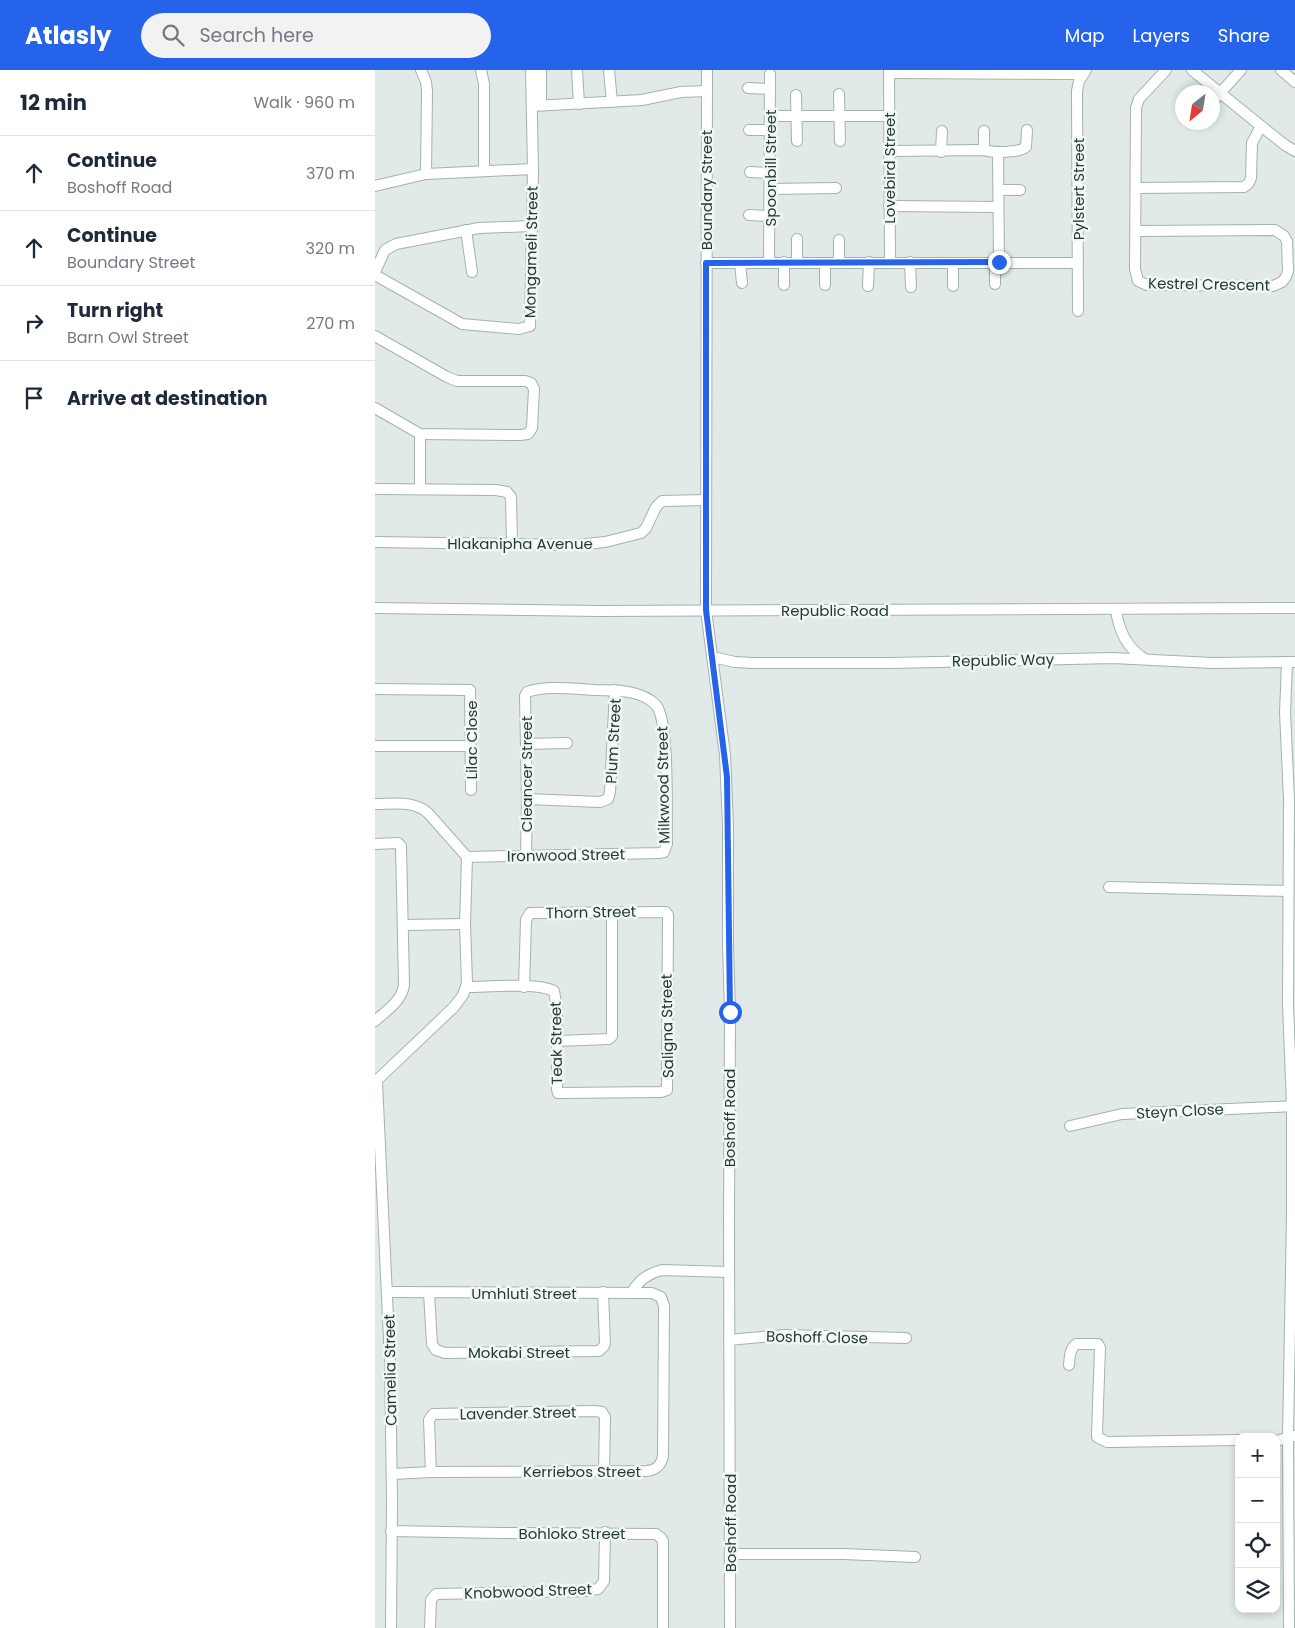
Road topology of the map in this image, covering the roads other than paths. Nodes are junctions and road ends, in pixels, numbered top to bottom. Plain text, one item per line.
1 (421, 70) edge
2 (481, 70) edge
3 (531, 70) edge
4 (541, 70) edge
5 (577, 70) edge
6 (609, 70) edge
7 (707, 70) edge
8 (1166, 70) edge
9 (1192, 70) edge
10 (1241, 70) edge
11 (1281, 70) edge
12 (889, 72) edge
13 (1084, 72) edge
14 (770, 74) dead end
15 (1295, 82) edge
16 (1211, 85) edge
17 (748, 88) dead end
18 (770, 89) junction
19 (707, 91) junction
20 (1220, 92) joint
21 (839, 94) dead end
22 (796, 95) dead end
23 (612, 102) junction
24 (579, 104) junction
25 (537, 106) junction
26 (770, 116) junction
27 (797, 116) junction
28 (839, 116) junction
29 (889, 116) junction
30 (1261, 126) junction
31 (749, 130) dead end
32 (770, 130) junction
33 (1027, 130) dead end
34 (942, 131) dead end
35 (984, 131) dead end
36 (797, 141) dead end
37 (840, 141) dead end
38 (984, 150) junction
39 (1295, 150) edge
40 (889, 151) junction
41 (941, 152) junction
42 (998, 152) junction
43 (533, 169) junction
44 (484, 171) junction
45 (750, 172) dead end
46 (769, 173) junction
47 (425, 174) junction
48 (375, 186) edge
49 (836, 188) dead end
50 (1136, 188) junction
51 (770, 189) junction
52 (999, 190) junction
53 (1020, 190) dead end
54 (889, 206) junction
55 (998, 207) junction
56 (749, 215) dead end
57 (770, 216) junction
58 (531, 226) junction
59 (466, 230) junction
60 (1136, 230) junction
61 (797, 239) dead end
62 (839, 240) dead end
63 (769, 262) junction
64 (783, 262) junction
65 (839, 262) junction
66 (869, 262) junction
67 (890, 262) junction
68 (910, 262) junction
69 (997, 262) junction
70 (1078, 262) junction
71 (706, 263) junction
72 (740, 263) junction
73 (797, 263) junction
74 (825, 263) junction
75 (953, 263) junction
76 (472, 272) dead end
77 (375, 273) edge
78 (742, 283) dead end
79 (995, 284) dead end
80 (784, 285) dead end
81 (825, 285) dead end
82 (868, 286) dead end
83 (911, 286) dead end
84 (953, 286) dead end
85 (1078, 311) dead end
86 (375, 336) edge
87 (375, 408) edge
88 (420, 434) junction
89 (375, 489) edge
90 (420, 489) junction
91 (705, 500) junction
92 (375, 542) edge
93 (512, 544) junction
94 (375, 608) edge
95 (1295, 608) edge
96 (1116, 609) junction
97 (706, 610) junction
98 (712, 657) junction
99 (1145, 659) junction
100 (1291, 663) edge
101 (375, 689) edge
102 (615, 690) junction
103 (526, 693) joint
104 (567, 743) dead end
105 (526, 744) junction
106 (375, 746) edge
107 (469, 746) junction
108 (471, 790) dead end
109 (527, 799) junction
110 (375, 804) edge
111 (375, 844) edge
112 (664, 852) joint
113 (526, 856) junction
114 (467, 857) junction
115 (1109, 887) dead end
116 (1290, 892) edge
117 (613, 912) junction
118 (667, 913) joint
119 (465, 924) junction
120 (403, 925) junction
121 (524, 986) junction
122 (467, 987) junction
123 (375, 1021) edge
124 (557, 1040) junction
125 (376, 1082) edge
126 (558, 1092) joint
127 (1293, 1106) edge
128 (1070, 1126) dead end
129 (378, 1169) edge
130 (1294, 1214) edge
131 (729, 1272) junction
132 (388, 1292) junction
133 (603, 1292) junction
134 (632, 1292) junction
135 (429, 1293) junction
136 (659, 1295) joint
137 (906, 1338) dead end
138 (729, 1340) junction
139 (1069, 1366) dead end
140 (1292, 1436) edge
141 (1235, 1440) edge
142 (1280, 1440) edge
143 (604, 1471) junction
144 (431, 1472) junction
145 (392, 1474) junction
146 (391, 1531) junction
147 (605, 1532) junction
148 (729, 1554) junction
149 (915, 1557) dead end
150 (391, 1628) edge
151 (430, 1628) edge
152 (663, 1628) edge
153 (730, 1628) edge
154 (1289, 1628) edge

1 - 47 street
2 - 44 street
3 - 25 street, Mongameli Street
4 - 25 street
5 - 24 street
6 - 23 street
7 - 19 street, Boundary Street
8 - 50 street, Kestrel Crescent
9 - 16 street
10 - 20 street
11 - 15 street
12 - 13 street
12 - 29 street, Lovebird Street
13 - 70 street, Pylstert Street
14 - 18 street, Spoonbill Street
17 - 18 street
18 - 26 street, Spoonbill Street
19 - 23 street
19 - 71 street, Boundary Street
20 - 30 street
21 - 28 street
22 - 27 street
23 - 24 street
24 - 25 street
25 - 43 street, Mongameli Street
26 - 27 street
26 - 32 street, Spoonbill Street
27 - 28 street
27 - 36 street
28 - 29 street
28 - 37 street
29 - 40 street, Lovebird Street
30 - 39 street
30 - 50 street
31 - 32 street
32 - 46 street, Spoonbill Street
33 - 42 street
34 - 41 street
35 - 38 street
38 - 41 street
38 - 42 street
40 - 41 street
40 - 54 street, Lovebird Street
42 - 52 street
43 - 44 street
43 - 58 street, Mongameli Street
44 - 47 street
45 - 46 street
46 - 51 street, Spoonbill Street
47 - 48 street
49 - 51 street
50 - 60 street, Kestrel Crescent
51 - 57 street, Spoonbill Street
52 - 53 street
52 - 55 street
54 - 55 street
54 - 67 street, Lovebird Street
55 - 69 street
56 - 57 street
57 - 63 street, Spoonbill Street
58 - 59 street
58 - 77 street, Mongameli Street
59 - 76 street
59 - 77 street
60 - 60 street, Kestrel Crescent
61 - 73 street
62 - 65 street
63 - 64 street
63 - 72 street
64 - 73 street
64 - 80 street
65 - 66 street
65 - 74 street
66 - 67 street
66 - 82 street
67 - 68 street
68 - 75 street
68 - 83 street
69 - 70 street
69 - 75 street
69 - 79 street
70 - 85 street, Pylstert Street
71 - 72 street
71 - 91 street, Boundary Street
72 - 78 street
73 - 74 street
74 - 81 street
75 - 84 street
86 - 88 street
87 - 88 street
88 - 90 street
89 - 90 street
90 - 93 street
91 - 93 street, Hlakanipha Avenue
91 - 97 street, Boundary Street
92 - 93 street, Hlakanipha Avenue
94 - 97 street, Republic Road
95 - 96 street, Republic Road
96 - 97 street, Republic Road
96 - 99 street
97 - 98 street, Boshoff Road
98 - 99 street, Republic Way
98 - 131 street, Boshoff Road
99 - 100 street, Republic Way
100 - 116 street
101 - 107 street, Lilac Close
102 - 103 street, Milkwood Street
102 - 109 street, Plum Street
102 - 112 street, Milkwood Street
103 - 105 street, Cleancer Street
104 - 105 street
105 - 109 street, Cleancer Street
106 - 107 street
107 - 108 street, Lilac Close
109 - 113 street, Cleancer Street
110 - 114 street
111 - 120 street
112 - 113 street, Ironwood Street
113 - 114 street, Ironwood Street
114 - 119 street
115 - 116 street
116 - 127 street
117 - 118 street, Thorn Street
117 - 121 street, Thorn Street
117 - 124 street
118 - 126 street, Saligna Street
119 - 120 street
119 - 122 street
120 - 123 street
121 - 122 street, Teak Street
121 - 124 street, Teak Street
122 - 125 street
124 - 126 street, Teak Street
125 - 129 street, Camelia Street
127 - 128 street, Steyn Close
127 - 130 street
129 - 132 street, Camelia Street
130 - 140 street
131 - 134 street
131 - 138 street, Boshoff Road
132 - 135 street, Umhluti Street
132 - 145 street, Camelia Street
133 - 134 street, Umhluti Street
133 - 135 street, Umhluti Street
133 - 135 street, Mokabi Street
134 - 136 street, Umhluti Street
136 - 143 street, Kerriebos Street
137 - 138 street, Boshoff Close
138 - 148 street, Boshoff Road
139 - 141 street
140 - 142 street
140 - 154 street
143 - 144 street, Kerriebos Street
143 - 144 street, Lavender Street
144 - 145 street, Kerriebos Street
145 - 146 street, Camelia Street
146 - 147 street, Bohloko Street
146 - 150 street, Camelia Street
147 - 151 street, Knobwood Street
147 - 152 street, Bohloko Street
148 - 149 street
148 - 153 street, Boshoff Road

